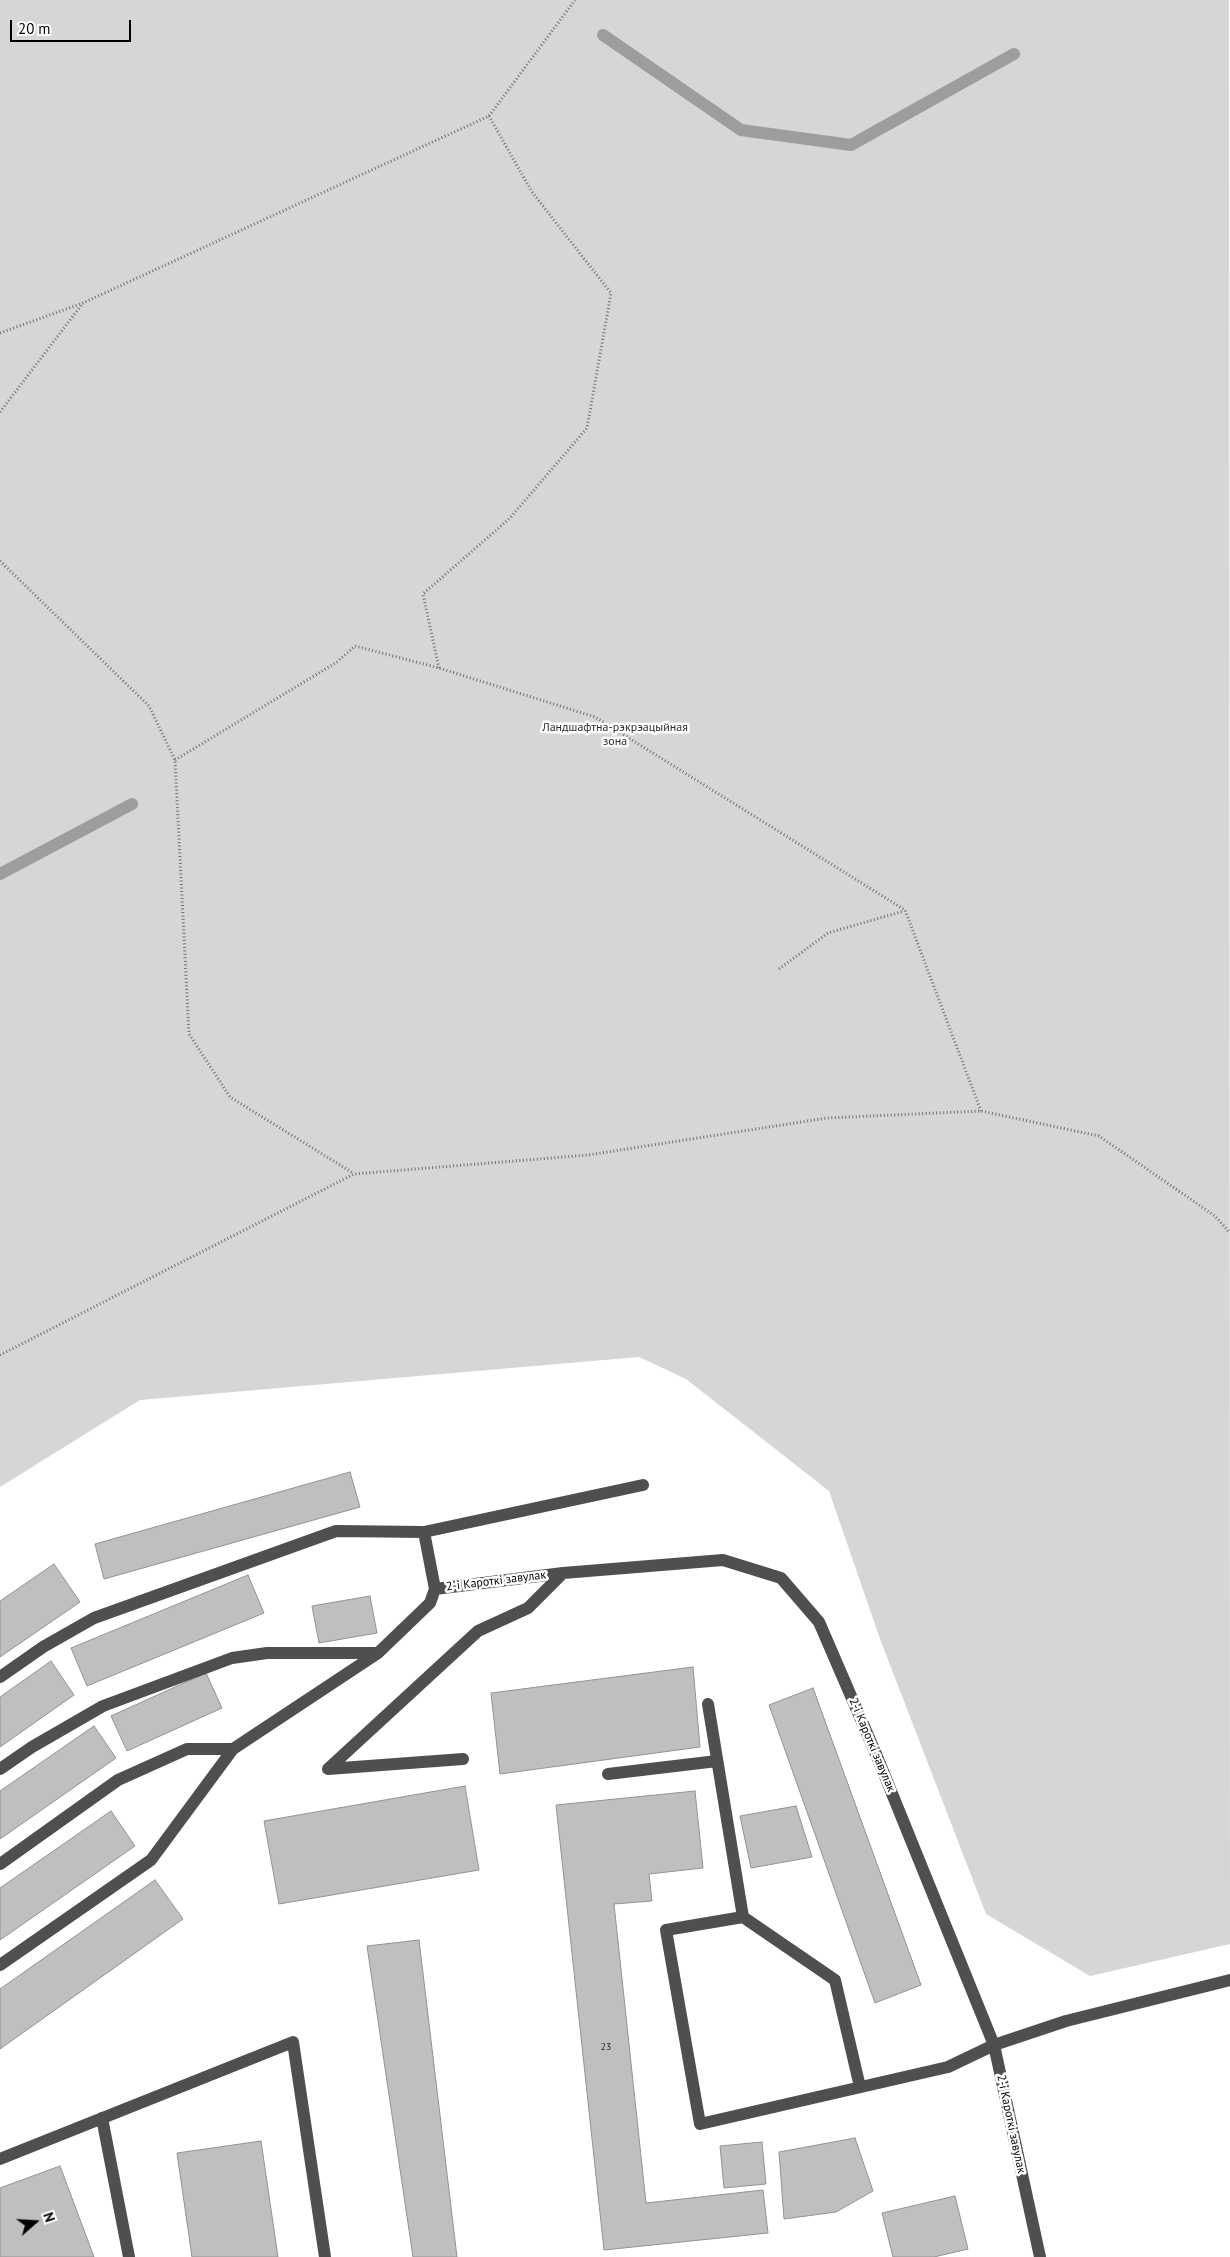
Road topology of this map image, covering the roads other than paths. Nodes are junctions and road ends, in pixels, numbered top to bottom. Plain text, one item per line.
1 (643, 1485) dead end
2 (424, 1532) junction
3 (563, 1573) junction
4 (435, 1589) junction
5 (378, 1653) junction
6 (0, 1677) edge
7 (708, 1704) dead end
8 (233, 1748) junction
9 (463, 1758) dead end
10 (717, 1761) junction
11 (0, 1768) edge
12 (608, 1774) dead end
13 (0, 1864) edge
14 (743, 1917) junction
15 (0, 1965) edge
16 (1230, 1980) edge
17 (994, 2045) junction
18 (860, 2088) junction
19 (102, 2118) junction
20 (0, 2159) edge
21 (129, 2257) edge
22 (325, 2257) edge
23 (1040, 2257) edge

1 - 2 street
2 - 4 street
2 - 6 street
3 - 4 street, 2-і Кароткі завулак
3 - 9 street
3 - 17 street, 2-і Кароткі завулак
4 - 5 street
5 - 8 street
5 - 11 street
7 - 10 street
8 - 13 street
8 - 15 street
10 - 12 street
10 - 14 street
14 - 18 street
14 - 18 street
16 - 17 street
17 - 18 street
17 - 23 street, 2-і Кароткі завулак
19 - 20 street
19 - 21 street
19 - 22 street

